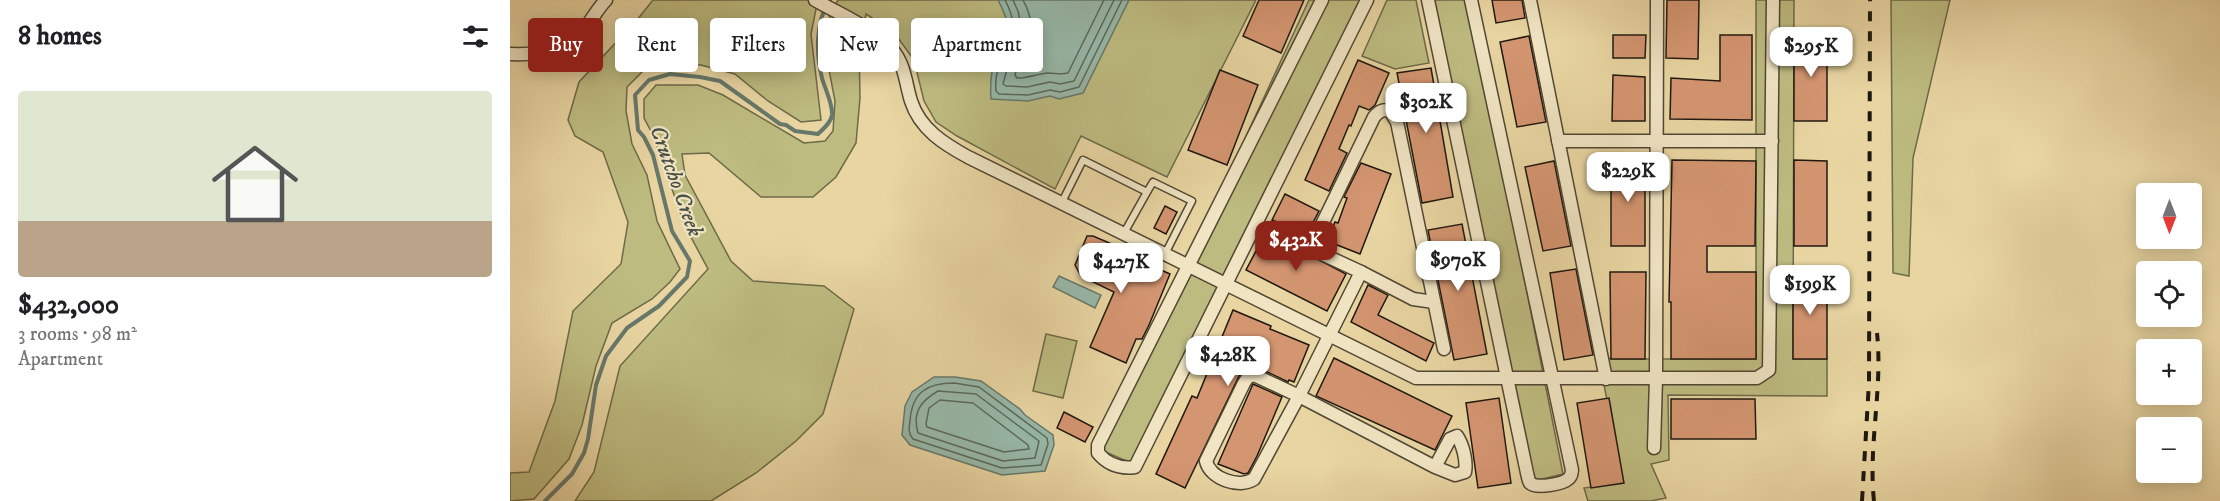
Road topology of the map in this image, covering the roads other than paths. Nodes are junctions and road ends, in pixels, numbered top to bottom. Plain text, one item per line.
1 (606, 0) edge
2 (1322, 0) edge
3 (1367, 0) edge
4 (1428, 0) edge
5 (1471, 0) edge
6 (1530, 0) edge
7 (1657, 0) edge
8 (1773, 0) edge
9 (816, 1) edge
10 (510, 54) edge
11 (1657, 140) junction
12 (1558, 141) junction
13 (1772, 141) junction
14 (1147, 192) junction
15 (1062, 202) junction
16 (1124, 233) junction
17 (1165, 254) junction
18 (1188, 266) junction
19 (1361, 272) junction
20 (1226, 285) junction
21 (1434, 302) junction
22 (1329, 336) junction
23 (1444, 349) dead end
24 (1606, 378) junction
25 (1656, 378) junction
26 (1508, 379) junction
27 (1553, 379) junction
28 (1299, 396) junction
29 (1654, 448) dead end
30 (1435, 467) dead end

1 - 10 street
2 - 18 street
3 - 20 street
4 - 26 street
5 - 27 street
6 - 12 street
7 - 11 street
8 - 13 street
9 - 15 street
11 - 12 street
11 - 13 street
11 - 25 street
12 - 24 street
13 - 25 street
14 - 15 lane
14 - 16 lane
14 - 17 lane
15 - 16 street
16 - 17 street
17 - 18 street
18 - 20 street
18 - 20 street
19 - 21 street
19 - 21 street
19 - 22 street
20 - 22 street
21 - 23 street
22 - 26 street
22 - 28 street
24 - 25 street
24 - 27 street
25 - 29 street
26 - 27 street
26 - 27 street
28 - 28 street
28 - 30 street

